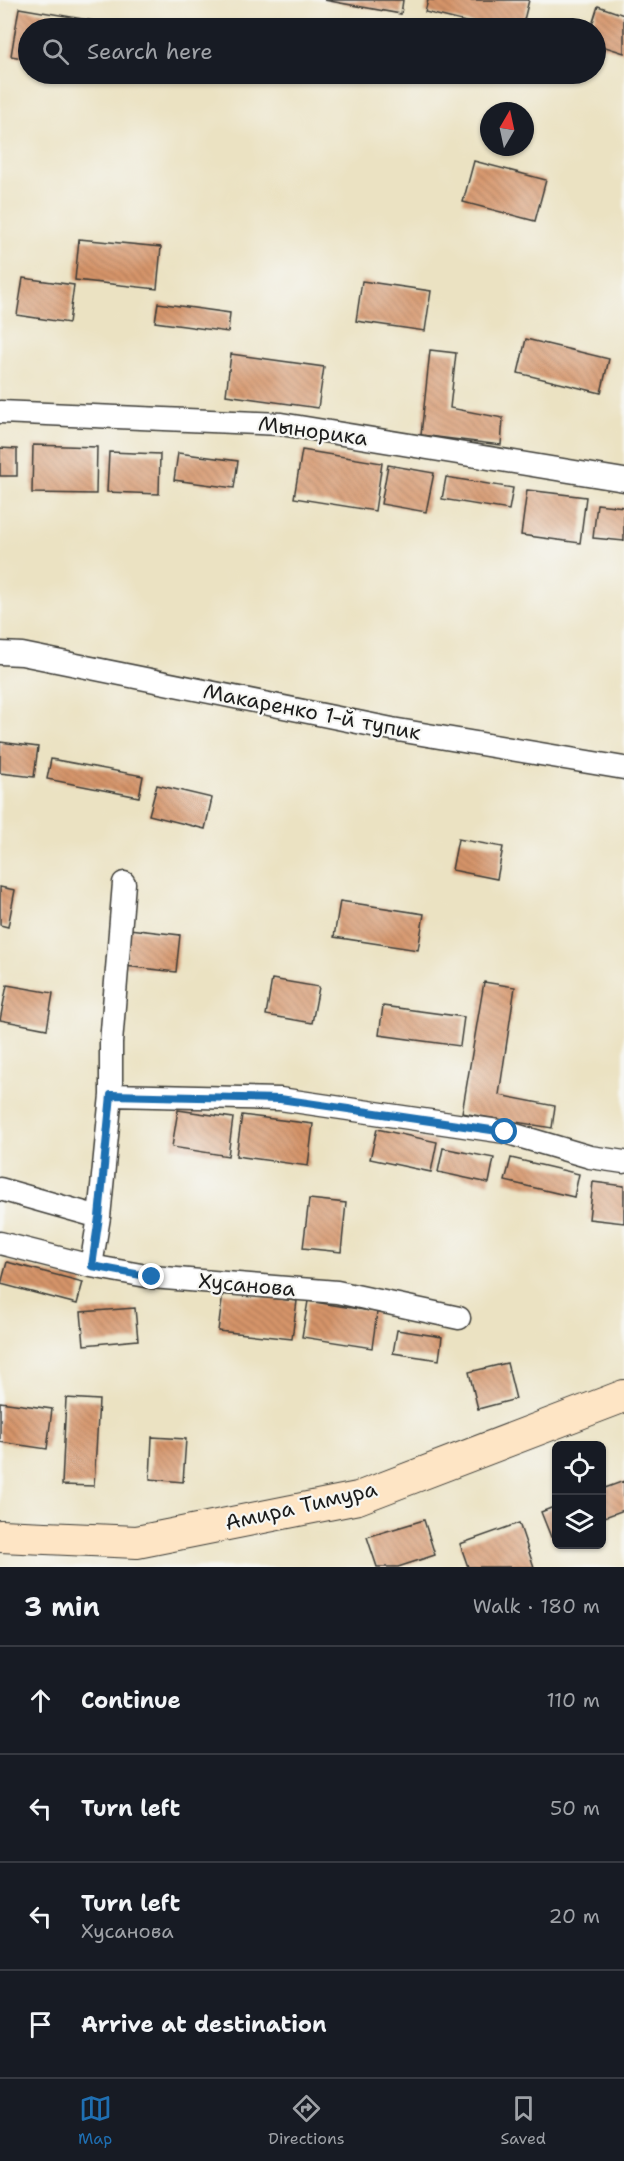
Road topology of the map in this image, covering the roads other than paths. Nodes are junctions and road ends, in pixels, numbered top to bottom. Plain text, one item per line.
1 (0, 412) edge
2 (624, 480) edge
3 (0, 653) edge
4 (624, 768) edge
5 (124, 883) dead end
6 (111, 1095) junction
7 (624, 1162) edge
8 (0, 1189) edge
9 (99, 1217) junction
10 (0, 1243) edge
11 (92, 1266) junction
12 (459, 1318) dead end
13 (624, 1396) edge
14 (0, 1536) edge

1 - 2 street, Мынорика
3 - 4 street, Макаренко 1-й тупик
5 - 6 street
6 - 7 street
6 - 9 street
8 - 9 street
9 - 11 street
10 - 11 street, Хусанова
11 - 12 street, Хусанова
13 - 14 street, Амира Тимура

